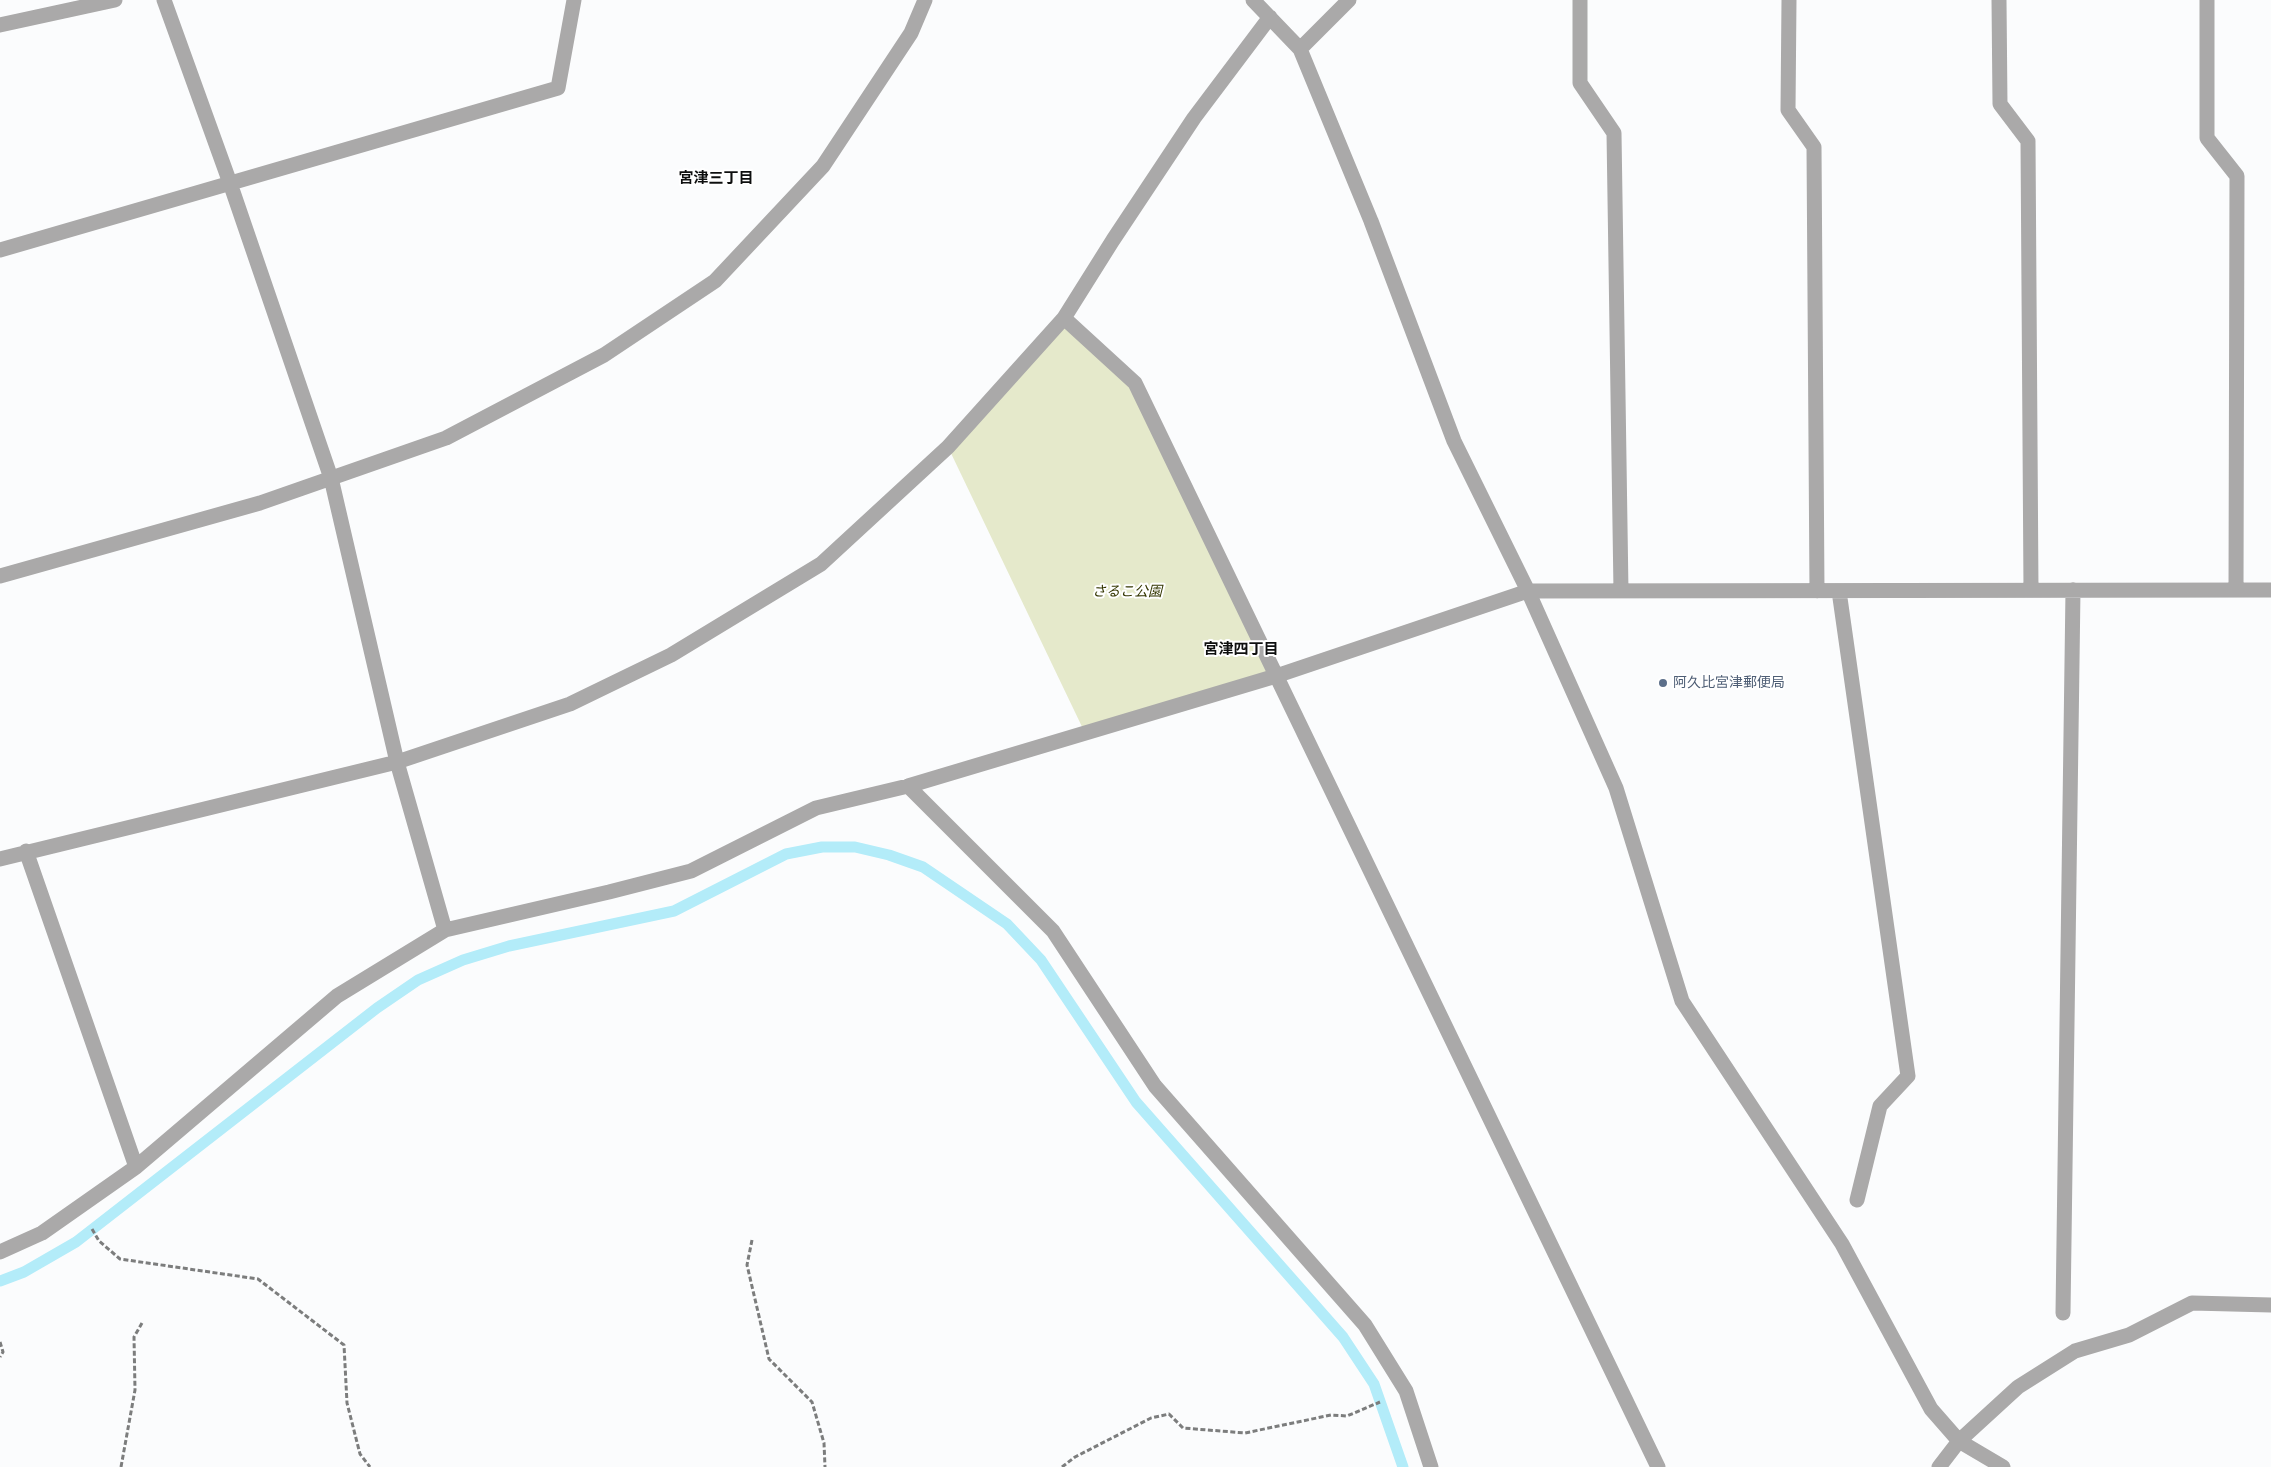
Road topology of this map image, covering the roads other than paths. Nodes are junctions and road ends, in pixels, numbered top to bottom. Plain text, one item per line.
1 (115, 0) edge
2 (164, 0) edge
3 (574, 0) edge
4 (926, 0) edge
5 (1253, 0) edge
6 (1350, 0) edge
7 (1580, 0) edge
8 (1789, 0) edge
9 (1999, 0) edge
10 (2207, 0) edge
11 (1270, 18) junction
12 (0, 25) edge
13 (1300, 49) junction
14 (230, 183) junction
15 (0, 250) edge
16 (1064, 318) junction
17 (331, 478) junction
18 (0, 576) edge
19 (2031, 590) junction
20 (2073, 590) junction
21 (2236, 590) junction
22 (2271, 590) edge
23 (1528, 591) junction
24 (1621, 591) junction
25 (1817, 591) junction
26 (1839, 591) junction
27 (1276, 676) junction
28 (397, 762) junction
29 (908, 786) junction
30 (26, 851) junction
31 (0, 859) edge
32 (445, 930) junction
33 (136, 1167) junction
34 (1857, 1200) dead end
35 (0, 1252) edge
36 (2271, 1305) edge
37 (2063, 1313) dead end
38 (1959, 1441) junction
39 (1431, 1467) edge
40 (1658, 1467) edge
41 (1939, 1467) edge
42 (2003, 1467) edge

1 - 12 street
2 - 14 street
3 - 14 street
4 - 17 street
5 - 11 street
6 - 13 street
7 - 24 street
8 - 25 street
9 - 19 street
10 - 21 street
11 - 13 street
11 - 16 street
13 - 23 street
14 - 15 street
14 - 17 street
16 - 27 street
16 - 28 street
17 - 18 street
17 - 28 street
19 - 20 street
19 - 26 street
20 - 21 street
20 - 37 street
21 - 22 street
23 - 24 street
23 - 27 street
23 - 38 street
24 - 25 street
25 - 26 street
26 - 34 street
27 - 29 street
27 - 40 street
28 - 30 street
28 - 32 street
29 - 32 street
29 - 39 street
30 - 31 street
30 - 33 street
32 - 33 street
33 - 35 street
36 - 38 street
38 - 41 street
38 - 42 street

